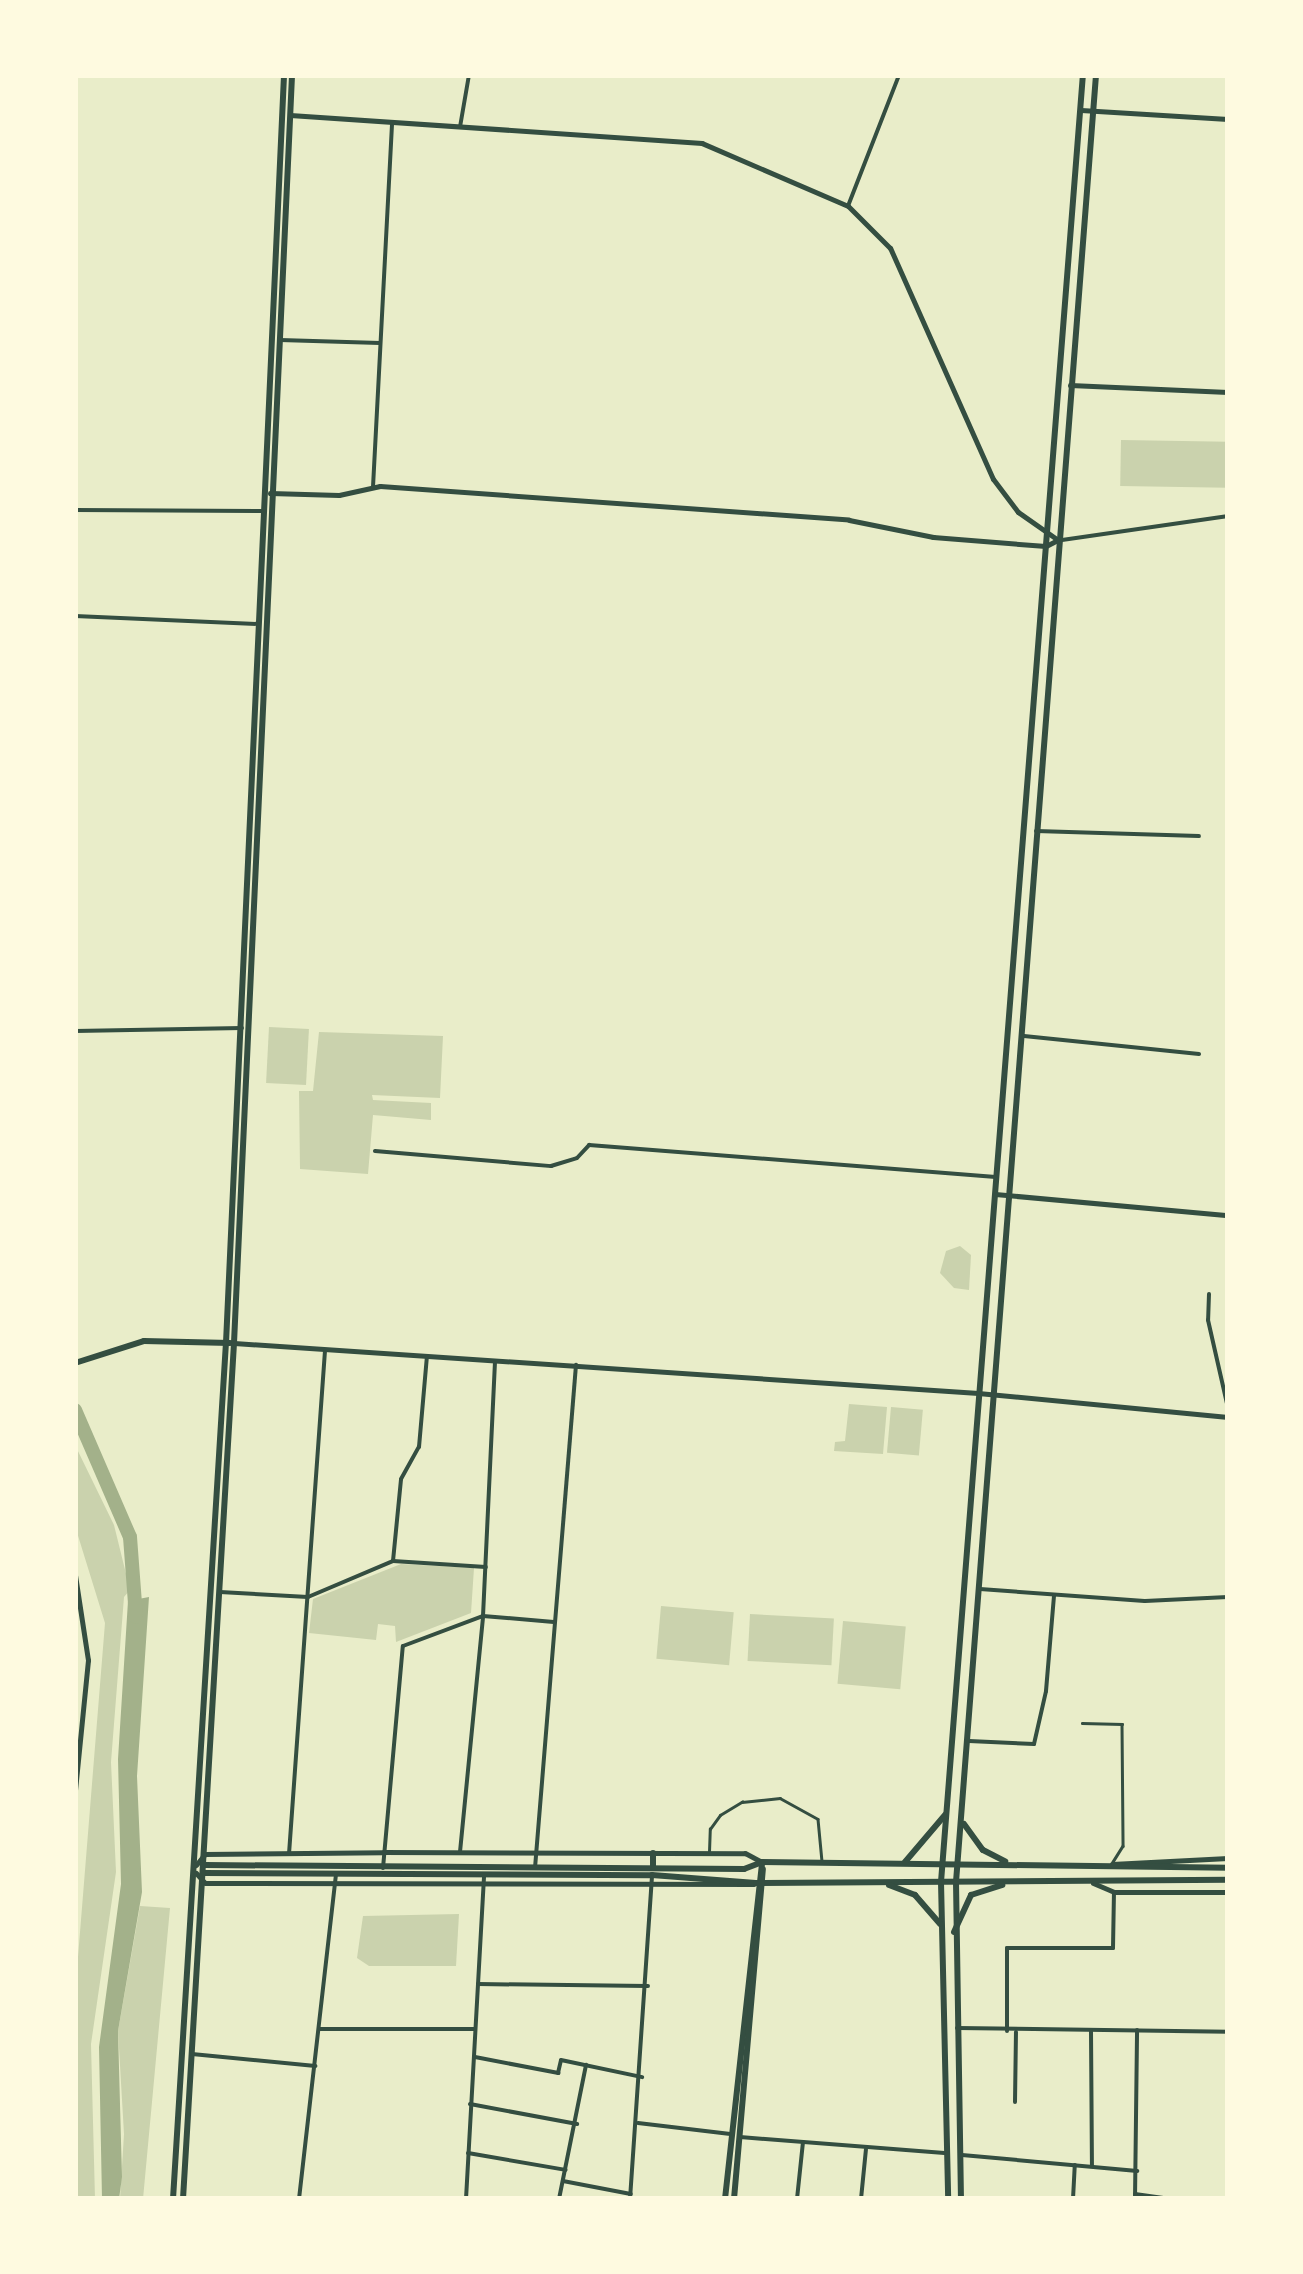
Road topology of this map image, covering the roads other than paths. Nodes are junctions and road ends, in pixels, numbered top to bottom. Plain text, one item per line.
1 (284, 75) edge
2 (292, 75) edge
3 (469, 75) edge
4 (899, 75) edge
5 (1083, 75) edge
6 (1096, 75) edge
7 (1080, 110) junction
8 (1093, 111) junction
9 (286, 115) junction
10 (1228, 119) edge
11 (392, 122) junction
12 (460, 127) junction
13 (848, 206) junction
14 (280, 340) junction
15 (380, 344) junction
16 (1070, 385) junction
17 (1228, 392) edge
18 (373, 487) junction
19 (270, 493) junction
20 (75, 510) edge
21 (263, 511) junction
22 (1228, 516) edge
23 (1047, 532) junction
24 (1058, 540) junction
25 (1046, 546) junction
26 (75, 616) edge
27 (260, 624) junction
28 (1036, 830) junction
29 (1199, 836) dead end
30 (242, 1028) junction
31 (75, 1031) edge
32 (1019, 1035) junction
33 (1199, 1054) dead end
34 (375, 1151) dead end
35 (996, 1177) junction
36 (995, 1194) junction
37 (1006, 1195) junction
38 (1228, 1215) edge
39 (1209, 1294) dead end
40 (230, 1343) junction
41 (325, 1350) junction
42 (427, 1356) junction
43 (495, 1361) junction
44 (75, 1363) edge
45 (576, 1366) junction
46 (978, 1393) junction
47 (994, 1394) junction
48 (1228, 1408) edge
49 (1228, 1417) edge
50 (393, 1561) junction
51 (486, 1567) junction
52 (75, 1575) edge
53 (980, 1589) junction
54 (220, 1592) junction
55 (1054, 1595) junction
56 (308, 1597) junction
57 (1228, 1597) edge
58 (483, 1616) junction
59 (556, 1622) junction
60 (1082, 1723) dead end
61 (969, 1741) junction
62 (75, 1791) edge
63 (948, 1809) junction
64 (962, 1821) junction
65 (384, 1852) junction
66 (460, 1852) junction
67 (709, 1852) junction
68 (653, 1853) junction
69 (206, 1854) junction
70 (289, 1854) junction
71 (536, 1854) junction
72 (1228, 1858) edge
73 (762, 1862) junction
74 (822, 1862) junction
75 (904, 1863) junction
76 (942, 1863) junction
77 (959, 1863) junction
78 (1010, 1863) junction
79 (1049, 1863) junction
80 (1112, 1864) junction
81 (383, 1868) junction
82 (535, 1868) junction
83 (1228, 1868) edge
84 (200, 1869) junction
85 (653, 1872) junction
86 (336, 1874) junction
87 (484, 1876) junction
88 (1228, 1880) edge
89 (1034, 1881) junction
90 (1048, 1881) junction
91 (1091, 1881) junction
92 (878, 1882) junction
93 (941, 1882) junction
94 (956, 1882) junction
95 (761, 1883) junction
96 (205, 1884) junction
97 (334, 1886) junction
98 (652, 1886) junction
99 (484, 1887) junction
100 (1114, 1892) junction
101 (1228, 1892) edge
102 (940, 1924) junction
103 (954, 1932) junction
104 (478, 1984) junction
105 (648, 1986) junction
106 (957, 2028) junction
107 (318, 2029) junction
108 (475, 2029) junction
109 (1091, 2030) junction
110 (1137, 2030) junction
111 (1007, 2031) junction
112 (1016, 2031) junction
113 (1228, 2032) edge
114 (192, 2054) junction
115 (473, 2056) junction
116 (586, 2065) junction
117 (314, 2066) junction
118 (642, 2077) junction
119 (1015, 2102) dead end
120 (470, 2104) junction
121 (638, 2123) junction
122 (576, 2124) junction
123 (730, 2134) junction
124 (740, 2137) junction
125 (802, 2142) junction
126 (866, 2147) junction
127 (468, 2153) junction
128 (946, 2153) junction
129 (960, 2155) junction
130 (1075, 2165) junction
131 (1092, 2166) junction
132 (566, 2170) junction
133 (1136, 2171) junction
134 (564, 2181) junction
135 (1135, 2196) edge
136 (630, 2197) edge
137 (173, 2199) edge
138 (183, 2199) edge
139 (300, 2199) edge
140 (466, 2199) edge
141 (559, 2199) edge
142 (725, 2199) edge
143 (734, 2199) edge
144 (797, 2199) edge
145 (860, 2199) edge
146 (948, 2199) edge
147 (962, 2199) edge
148 (1073, 2199) edge
149 (1169, 2199) edge

1 - 9 main road
2 - 9 main road
3 - 12 street
4 - 13 street
5 - 7 main road
6 - 8 main road
7 - 8 street
7 - 23 main road
8 - 10 street
8 - 16 main road
9 - 11 street
9 - 14 main road
9 - 19 main road
11 - 12 street
11 - 15 street
12 - 13 street
13 - 23 street
14 - 15 street
14 - 19 main road
15 - 18 street
16 - 17 street
16 - 24 main road
18 - 19 street
18 - 25 street
19 - 21 main road
19 - 40 main road
20 - 21 street
21 - 27 main road
22 - 24 street
23 - 24 street
23 - 25 main road
24 - 25 street
24 - 28 main road
25 - 35 main road
26 - 27 street
27 - 30 main road
28 - 29 street
28 - 32 main road
30 - 31 street
30 - 40 main road
32 - 33 street
32 - 37 main road
34 - 35 street
35 - 36 main road
36 - 37 street
36 - 46 main road
37 - 38 street
37 - 47 main road
39 - 48 street
40 - 41 street
40 - 44 main road
40 - 54 main road
40 - 84 main road
41 - 42 street
41 - 56 street
42 - 43 street
42 - 50 street
43 - 45 street
43 - 51 street
45 - 46 street
45 - 59 street
46 - 47 street
46 - 63 main road
47 - 49 street
47 - 53 main road
50 - 51 street
50 - 56 street
51 - 58 street
52 - 62 street
53 - 55 street
53 - 61 main road
54 - 56 street
54 - 69 main road
55 - 57 street
55 - 61 street
56 - 70 street
58 - 59 street
58 - 65 street
58 - 66 street
59 - 71 street
60 - 80 lane
61 - 64 main road
63 - 75 main road
63 - 76 main road
64 - 77 main road
64 - 78 main road
65 - 66 street
65 - 70 street
65 - 81 street
66 - 71 street
67 - 68 street
67 - 73 street
67 - 74 lane
68 - 71 street
68 - 85 main road
69 - 70 street
69 - 84 main road
71 - 82 street
72 - 80 street
73 - 74 main road
73 - 85 main road
73 - 95 main road
74 - 75 main road
75 - 76 main road
76 - 77 main road
76 - 93 main road
77 - 78 main road
77 - 94 main road
78 - 79 main road
79 - 80 main road
79 - 90 main road
80 - 83 main road
81 - 82 main road
81 - 84 main road
82 - 85 main road
84 - 86 main road
84 - 96 main road
84 - 137 main road
85 - 87 main road
85 - 95 main road
85 - 98 street
86 - 87 main road
86 - 97 street
87 - 99 street
88 - 91 main road
89 - 90 main road
89 - 94 main road
89 - 103 main road
90 - 91 main road
91 - 100 street
92 - 93 main road
92 - 95 main road
92 - 102 main road
93 - 94 main road
93 - 102 main road
94 - 103 main road
95 - 98 street
95 - 123 main road
95 - 124 main road
96 - 97 street
96 - 114 main road
97 - 99 street
97 - 107 street
98 - 99 street
98 - 105 street
99 - 104 street
100 - 101 street
100 - 111 street
102 - 128 main road
103 - 106 main road
104 - 105 street
104 - 108 street
105 - 118 street
106 - 111 street
106 - 129 main road
107 - 108 street
107 - 117 street
108 - 115 street
109 - 110 street
109 - 112 street
109 - 131 street
110 - 113 street
110 - 133 street
111 - 112 street
112 - 119 street
114 - 117 street
114 - 138 main road
115 - 116 street
115 - 120 street
116 - 118 street
116 - 122 street
117 - 139 street
118 - 121 street
120 - 122 street
120 - 127 street
121 - 123 street
121 - 136 street
122 - 132 street
123 - 142 main road
124 - 125 street
124 - 143 main road
125 - 126 street
125 - 144 street
126 - 128 street
126 - 145 street
127 - 132 street
127 - 140 street
128 - 146 main road
129 - 130 street
129 - 147 main road
130 - 131 street
130 - 148 street
131 - 133 street
132 - 134 street
133 - 135 street
134 - 136 street
134 - 141 street
135 - 149 street

